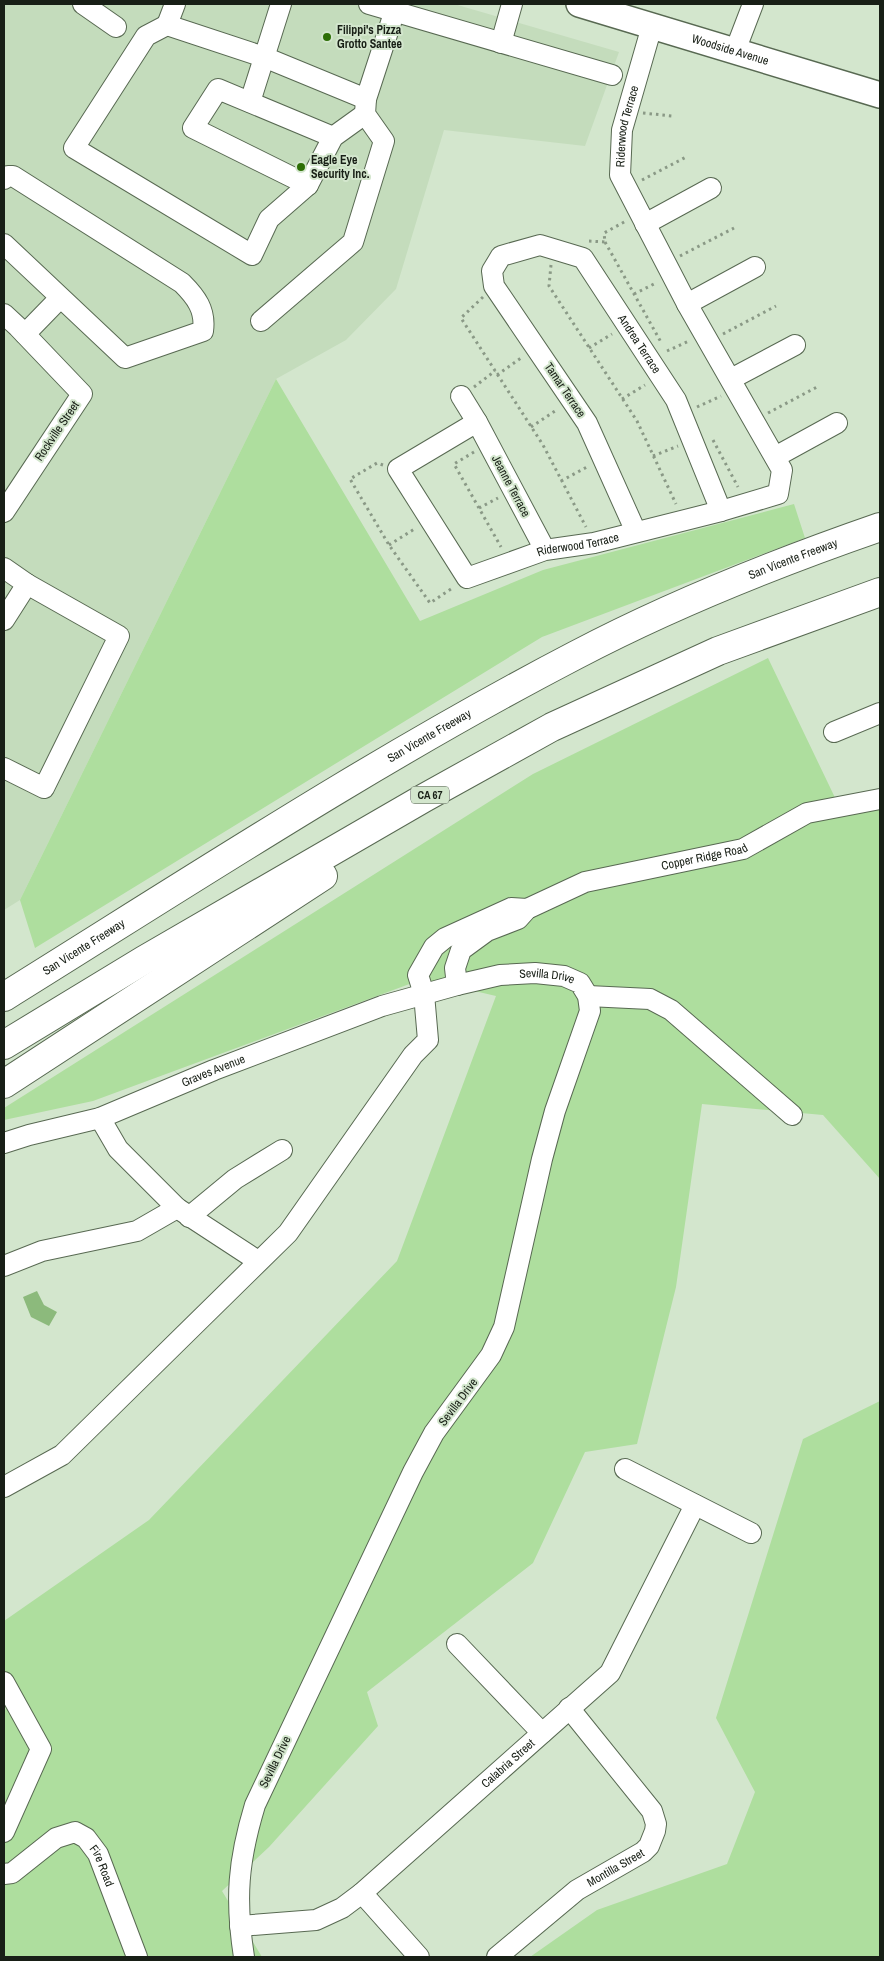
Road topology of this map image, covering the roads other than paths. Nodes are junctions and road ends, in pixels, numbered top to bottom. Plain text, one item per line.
1 (83, 4) edge
2 (175, 4) edge
3 (281, 4) edge
4 (368, 4) edge
5 (512, 4) edge
6 (579, 4) edge
7 (753, 4) edge
8 (396, 8) edge
9 (167, 25) junction
10 (652, 26) junction
11 (116, 27) dead end
12 (501, 43) junction
13 (735, 51) junction
14 (264, 57) junction
15 (612, 75) dead end
16 (880, 95) edge
17 (250, 102) junction
18 (366, 107) junction
19 (333, 137) junction
20 (4, 179) edge
21 (308, 185) junction
22 (711, 188) dead end
23 (642, 219) junction
24 (4, 244) edge
25 (755, 267) dead end
26 (494, 286) joint
27 (60, 298) junction
28 (687, 304) junction
29 (4, 314) edge
30 (261, 320) dead end
31 (25, 334) junction
32 (795, 345) dead end
33 (734, 384) junction
34 (461, 396) road end
35 (477, 422) junction
36 (837, 423) dead end
37 (775, 458) junction
38 (721, 511) junction
39 (4, 512) edge
40 (880, 527) edge
41 (636, 532) junction
42 (545, 550) junction
43 (4, 568) edge
44 (26, 584) junction
45 (880, 592) edge
46 (4, 620) edge
47 (880, 713) edge
48 (552, 728) junction
49 (834, 732) dead end
50 (4, 768) edge
51 (880, 799) edge
52 (527, 909) junction
53 (63, 960) junction
54 (4, 980) edge
55 (457, 985) junction
56 (424, 994) junction
57 (588, 996) junction
58 (4, 998) edge
59 (4, 1045) edge
60 (4, 1084) edge
61 (792, 1115) dead end
62 (100, 1118) junction
63 (4, 1143) edge
64 (282, 1150) dead end
65 (183, 1213) junction
66 (258, 1261) junction
67 (4, 1266) edge
68 (625, 1469) dead end
69 (4, 1487) edge
70 (695, 1505) junction
71 (751, 1533) dead end
72 (457, 1644) dead end
73 (4, 1682) edge
74 (569, 1708) junction
75 (542, 1733) junction
76 (4, 1832) edge
77 (4, 1874) edge
78 (362, 1894) junction
79 (240, 1926) junction
80 (137, 1957) edge
81 (244, 1957) edge
82 (419, 1957) edge
83 (497, 1957) edge

1 - 11 street
2 - 9 street
3 - 14 street
4 - 8 street
5 - 12 street
6 - 10 main road, Woodside Avenue
7 - 13 street
8 - 12 street
8 - 18 street
9 - 14 street
9 - 21 street
10 - 13 main road, Woodside Avenue
10 - 23 street, Riderwood Terrace
12 - 15 street
13 - 16 main road, Woodside Avenue
14 - 17 street
14 - 18 street
17 - 19 street
17 - 21 street
18 - 19 street
18 - 30 street
19 - 21 street
20 - 27 street
22 - 23 street
23 - 28 street, Riderwood Terrace
24 - 27 street
25 - 28 street
26 - 38 street, Andrea Terrace
26 - 41 street, Tamar Terrace
27 - 31 street
28 - 33 street, Riderwood Terrace
29 - 31 street, Rockville Street
31 - 39 street, Rockville Street
32 - 33 street
33 - 37 street, Riderwood Terrace
34 - 35 street, Jeanne Terrace
35 - 42 street, Jeanne Terrace
35 - 42 street, Riderwood Terrace
36 - 37 street
37 - 38 street, Riderwood Terrace
38 - 41 street, Riderwood Terrace
40 - 53 highway, San Vicente Freeway
41 - 42 street, Riderwood Terrace
43 - 44 street
44 - 46 street
44 - 50 street
45 - 48 highway, CA 67
47 - 49 street
48 - 59 highway, CA 67
48 - 60 highway
51 - 52 street, Copper Ridge Road
52 - 55 street, Copper Ridge Road
52 - 56 street, Copper Ridge Road
53 - 54 highway
53 - 58 highway, San Vicente Freeway
55 - 56 street, Sevilla Drive
55 - 57 street, Sevilla Drive
56 - 62 street, Graves Avenue
56 - 66 street, Copper Ridge Road
57 - 61 street
57 - 79 street, Sevilla Drive
62 - 63 street, Graves Avenue
62 - 65 street
64 - 65 street
65 - 66 street
65 - 67 street
66 - 69 street
68 - 70 street
70 - 71 street
70 - 74 street, Calabria Street
72 - 75 street
73 - 76 street
74 - 75 street, Calabria Street
74 - 83 street, Montilla Street
75 - 78 street, Calabria Street
77 - 80 street, Fire Road
78 - 79 street, Calabria Street
78 - 82 street
79 - 81 street, Sevilla Drive

